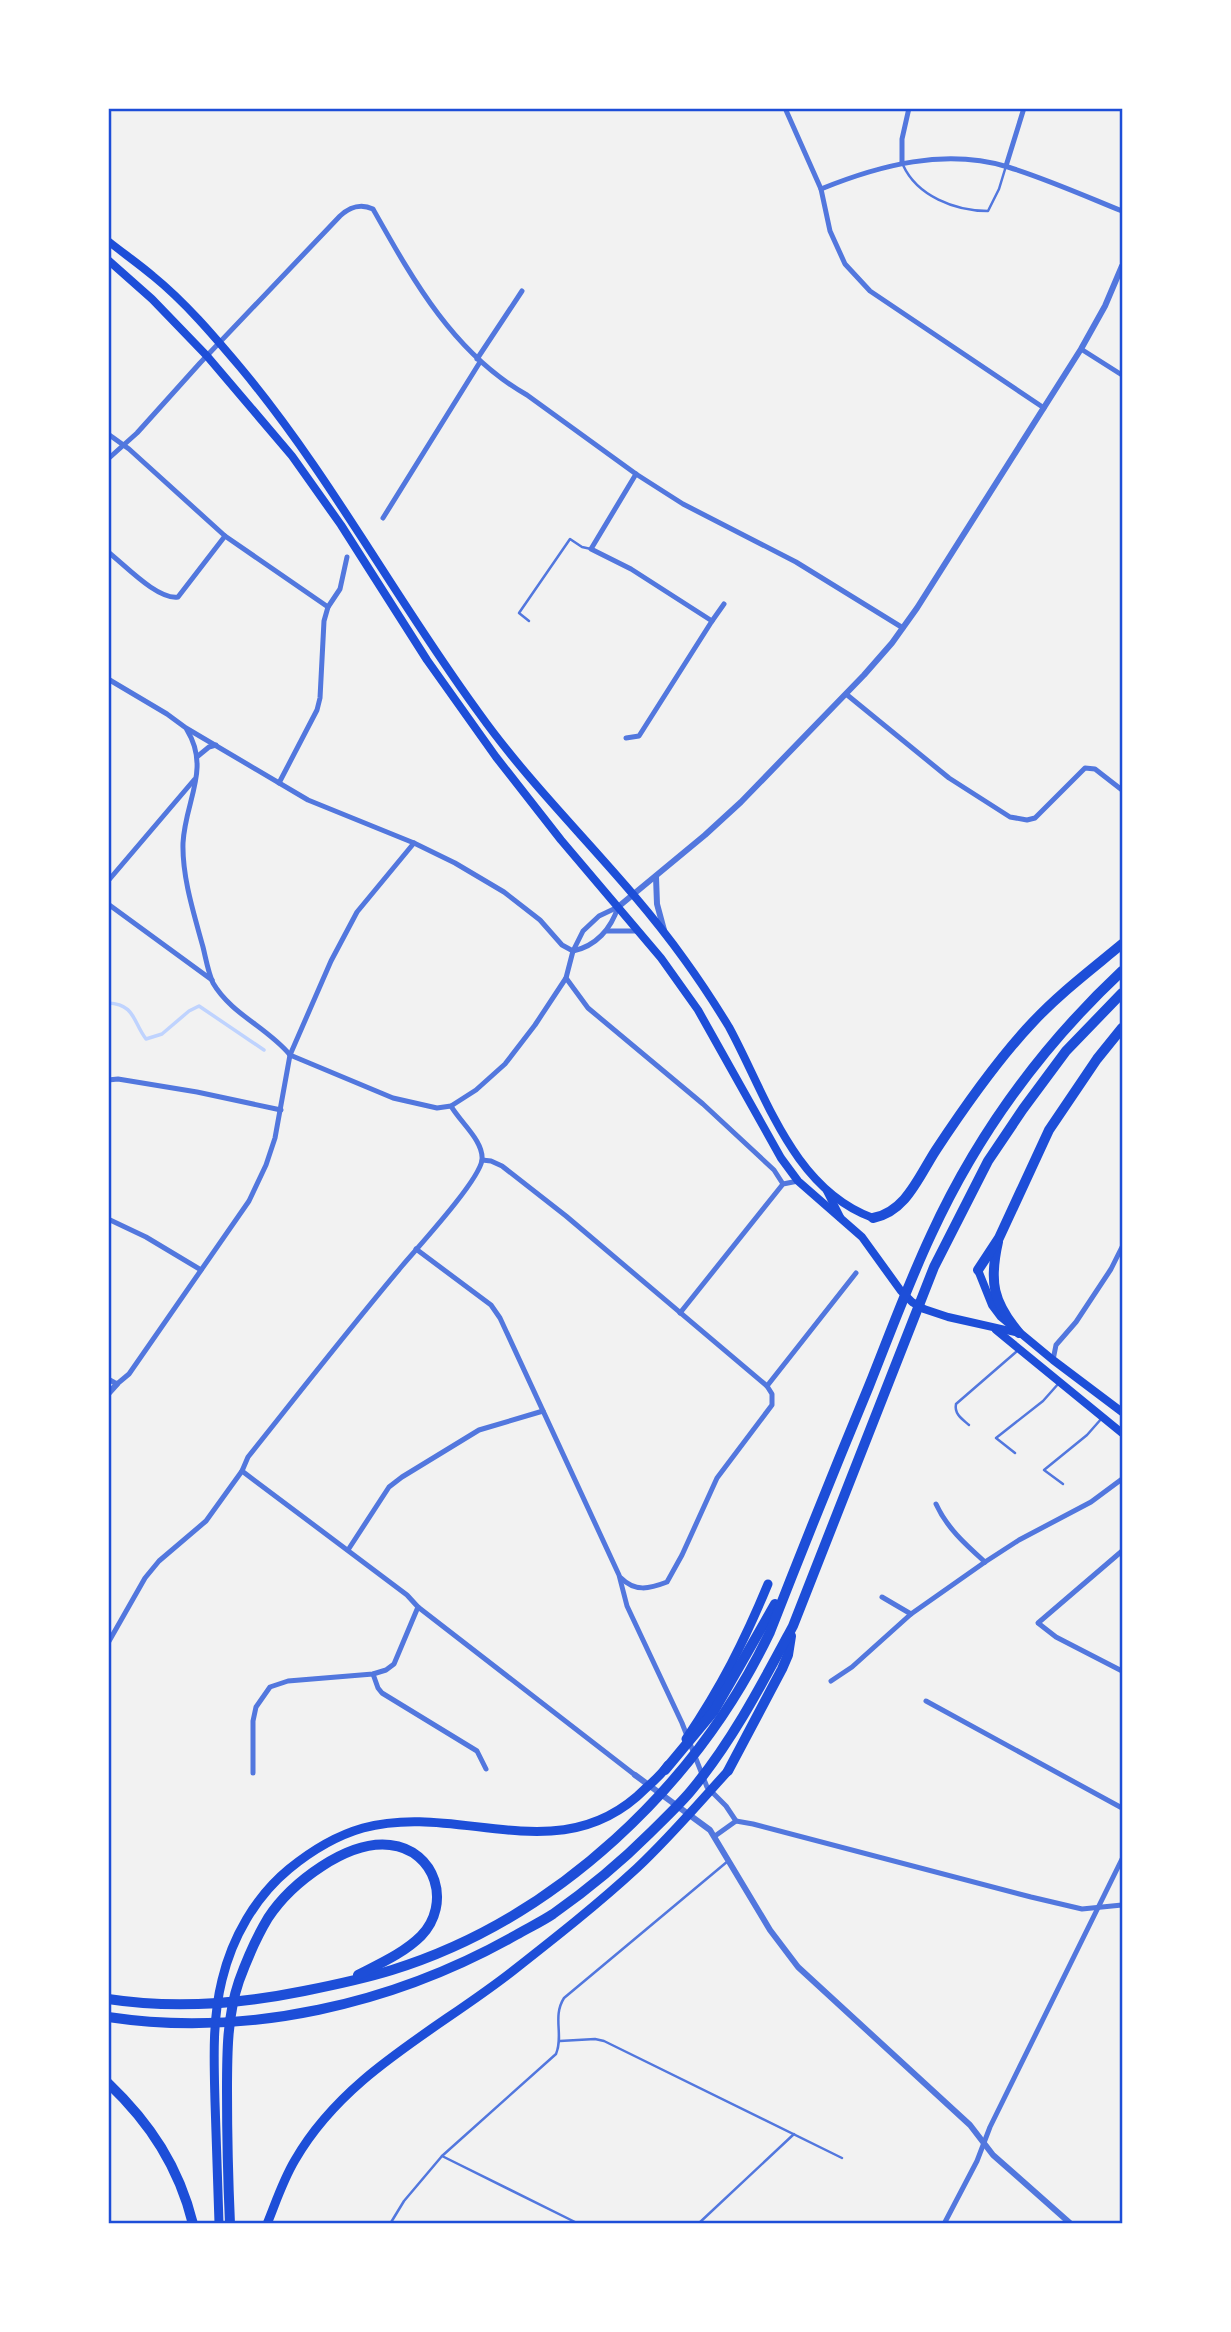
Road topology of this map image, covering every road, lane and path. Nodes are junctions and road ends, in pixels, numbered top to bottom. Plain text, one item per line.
1 (785, 108) edge
2 (793, 108) edge
3 (909, 108) edge
4 (1024, 108) edge
5 (789, 117) junction
6 (902, 163) junction
7 (1006, 166) junction
8 (821, 189) junction
9 (1122, 211) edge
10 (108, 241) edge
11 (108, 260) edge
12 (1122, 266) edge
13 (522, 290) dead end
14 (220, 343) junction
15 (1081, 349) junction
16 (207, 356) junction
17 (479, 361) junction
18 (1122, 375) edge
19 (1044, 408) junction
20 (108, 434) edge
21 (124, 445) junction
22 (108, 458) edge
23 (636, 474) junction
24 (383, 518) dead end
25 (225, 536) junction
26 (591, 550) junction
27 (108, 552) edge
28 (347, 557) dead end
29 (724, 604) dead end
30 (328, 607) junction
31 (529, 621) dead end
32 (712, 621) junction
33 (903, 628) junction
34 (108, 679) edge
35 (846, 694) junction
36 (186, 728) junction
37 (626, 738) dead end
38 (216, 744) junction
39 (198, 756) junction
40 (197, 776) junction
41 (279, 783) junction
42 (1122, 790) edge
43 (414, 843) junction
44 (656, 877) junction
45 (108, 881) edge
46 (633, 895) junction
47 (108, 904) edge
48 (618, 907) junction
49 (638, 930) junction
50 (607, 932) junction
51 (666, 935) junction
52 (1122, 944) edge
53 (573, 951) junction
54 (1122, 971) edge
55 (566, 978) junction
56 (212, 980) junction
57 (1122, 993) edge
58 (1122, 1028) edge
59 (290, 1055) junction
60 (108, 1080) edge
61 (451, 1106) junction
62 (281, 1110) junction
63 (482, 1160) junction
64 (798, 1181) junction
65 (783, 1184) junction
66 (826, 1188) junction
67 (873, 1218) joint
68 (108, 1219) edge
69 (842, 1220) junction
70 (999, 1238) junction
71 (1122, 1247) edge
72 (416, 1249) junction
73 (201, 1270) junction
74 (978, 1270) joint
75 (856, 1273) dead end
76 (680, 1313) junction
77 (993, 1328) junction
78 (1019, 1333) junction
79 (1019, 1349) junction
80 (1053, 1360) junction
81 (108, 1380) edge
82 (1059, 1383) junction
83 (117, 1384) junction
84 (767, 1385) junction
85 (108, 1394) edge
86 (543, 1411) junction
87 (1122, 1412) edge
88 (1102, 1418) junction
89 (970, 1425) dead end
90 (1122, 1433) edge
91 (1015, 1453) dead end
92 (242, 1471) junction
93 (1122, 1479) edge
94 (1063, 1484) dead end
95 (936, 1504) dead end
96 (348, 1550) junction
97 (1122, 1551) edge
98 (799, 1557) junction
99 (985, 1562) junction
100 (619, 1575) junction
101 (768, 1584) dead end
102 (882, 1597) dead end
103 (418, 1607) junction
104 (911, 1614) junction
105 (793, 1626) junction
106 (108, 1643) edge
107 (1122, 1671) edge
108 (373, 1674) junction
109 (831, 1681) dead end
110 (926, 1701) dead end
111 (486, 1769) dead end
112 (665, 1770) junction
113 (728, 1771) joint
114 (253, 1773) dead end
115 (635, 1774) joint
116 (1122, 1808) edge
117 (736, 1821) junction
118 (715, 1836) junction
119 (1122, 1859) edge
120 (728, 1861) junction
121 (1122, 1905) edge
122 (1099, 1907) junction
123 (344, 1983) junction
124 (108, 1999) edge
125 (108, 2017) edge
126 (560, 2041) junction
127 (108, 2083) edge
128 (794, 2134) junction
129 (984, 2143) junction
130 (442, 2156) junction
131 (842, 2158) dead end
132 (193, 2224) edge
133 (219, 2224) edge
134 (230, 2224) edge
135 (267, 2224) edge
136 (390, 2224) edge
137 (579, 2224) edge
138 (698, 2224) edge
139 (944, 2224) edge
140 (1071, 2224) edge

1 - 5 street
2 - 5 street
3 - 6 street
4 - 7 street
5 - 8 street
6 - 7 street
6 - 7 lane
6 - 8 street
7 - 9 street
8 - 19 street
10 - 14 main road
11 - 16 main road
12 - 15 street
13 - 17 street
14 - 16 street
14 - 17 street
14 - 46 main road
15 - 18 street
15 - 19 street
16 - 21 street
16 - 48 main road
17 - 23 street
17 - 24 street
19 - 33 street
20 - 21 street
21 - 22 street
21 - 25 street
23 - 26 street
23 - 33 street
25 - 27 street
25 - 30 street
26 - 31 lane
26 - 32 street
28 - 30 street
29 - 32 street
30 - 41 street
32 - 37 street
33 - 35 street
34 - 36 street
35 - 42 street
35 - 44 street
36 - 38 street
36 - 39 street
38 - 39 street
38 - 41 street
39 - 40 street
40 - 45 street
40 - 56 street
41 - 43 street
43 - 53 street
43 - 59 street
44 - 46 street
44 - 51 street
46 - 48 street
46 - 51 main road
47 - 56 street
48 - 49 main road
48 - 50 street
48 - 53 street
49 - 50 street
49 - 64 main road
50 - 53 street
51 - 66 main road
52 - 67 highway
53 - 55 street
54 - 98 highway
55 - 61 street
55 - 65 street
56 - 59 street
57 - 105 highway
58 - 70 highway
59 - 61 street
59 - 62 street
60 - 62 street
61 - 63 street
62 - 73 street
63 - 72 street
63 - 76 street
64 - 65 street
64 - 69 main road
65 - 76 street
66 - 67 main road
66 - 69 main road
68 - 73 street
69 - 77 main road
70 - 74 highway
70 - 78 highway
71 - 80 street
72 - 86 street
72 - 92 street
73 - 83 street
74 - 78 main road
75 - 84 street
76 - 84 street
77 - 78 main road
77 - 79 main road
78 - 80 main road
79 - 82 main road
79 - 89 lane
80 - 87 main road
81 - 83 street
82 - 88 main road
82 - 91 lane
83 - 85 street
84 - 100 street
86 - 96 street
86 - 100 street
88 - 90 main road
88 - 94 lane
92 - 96 street
92 - 106 street
93 - 99 street
95 - 99 street
96 - 103 street
97 - 107 street
98 - 112 highway
98 - 123 highway
99 - 104 street
100 - 117 street
101 - 112 highway
102 - 104 street
103 - 108 street
103 - 115 street
104 - 109 street
105 - 113 highway
105 - 125 highway
108 - 111 street
108 - 114 street
110 - 116 street
112 - 133 highway
113 - 135 highway
115 - 118 street
117 - 118 street
117 - 122 street
118 - 120 street
119 - 122 street
120 - 126 lane
120 - 129 street
121 - 122 street
122 - 129 street
123 - 124 highway
123 - 134 highway
126 - 128 lane
126 - 130 lane
127 - 132 highway
128 - 131 lane
128 - 138 lane
129 - 139 street
129 - 140 street
130 - 136 lane
130 - 137 lane

